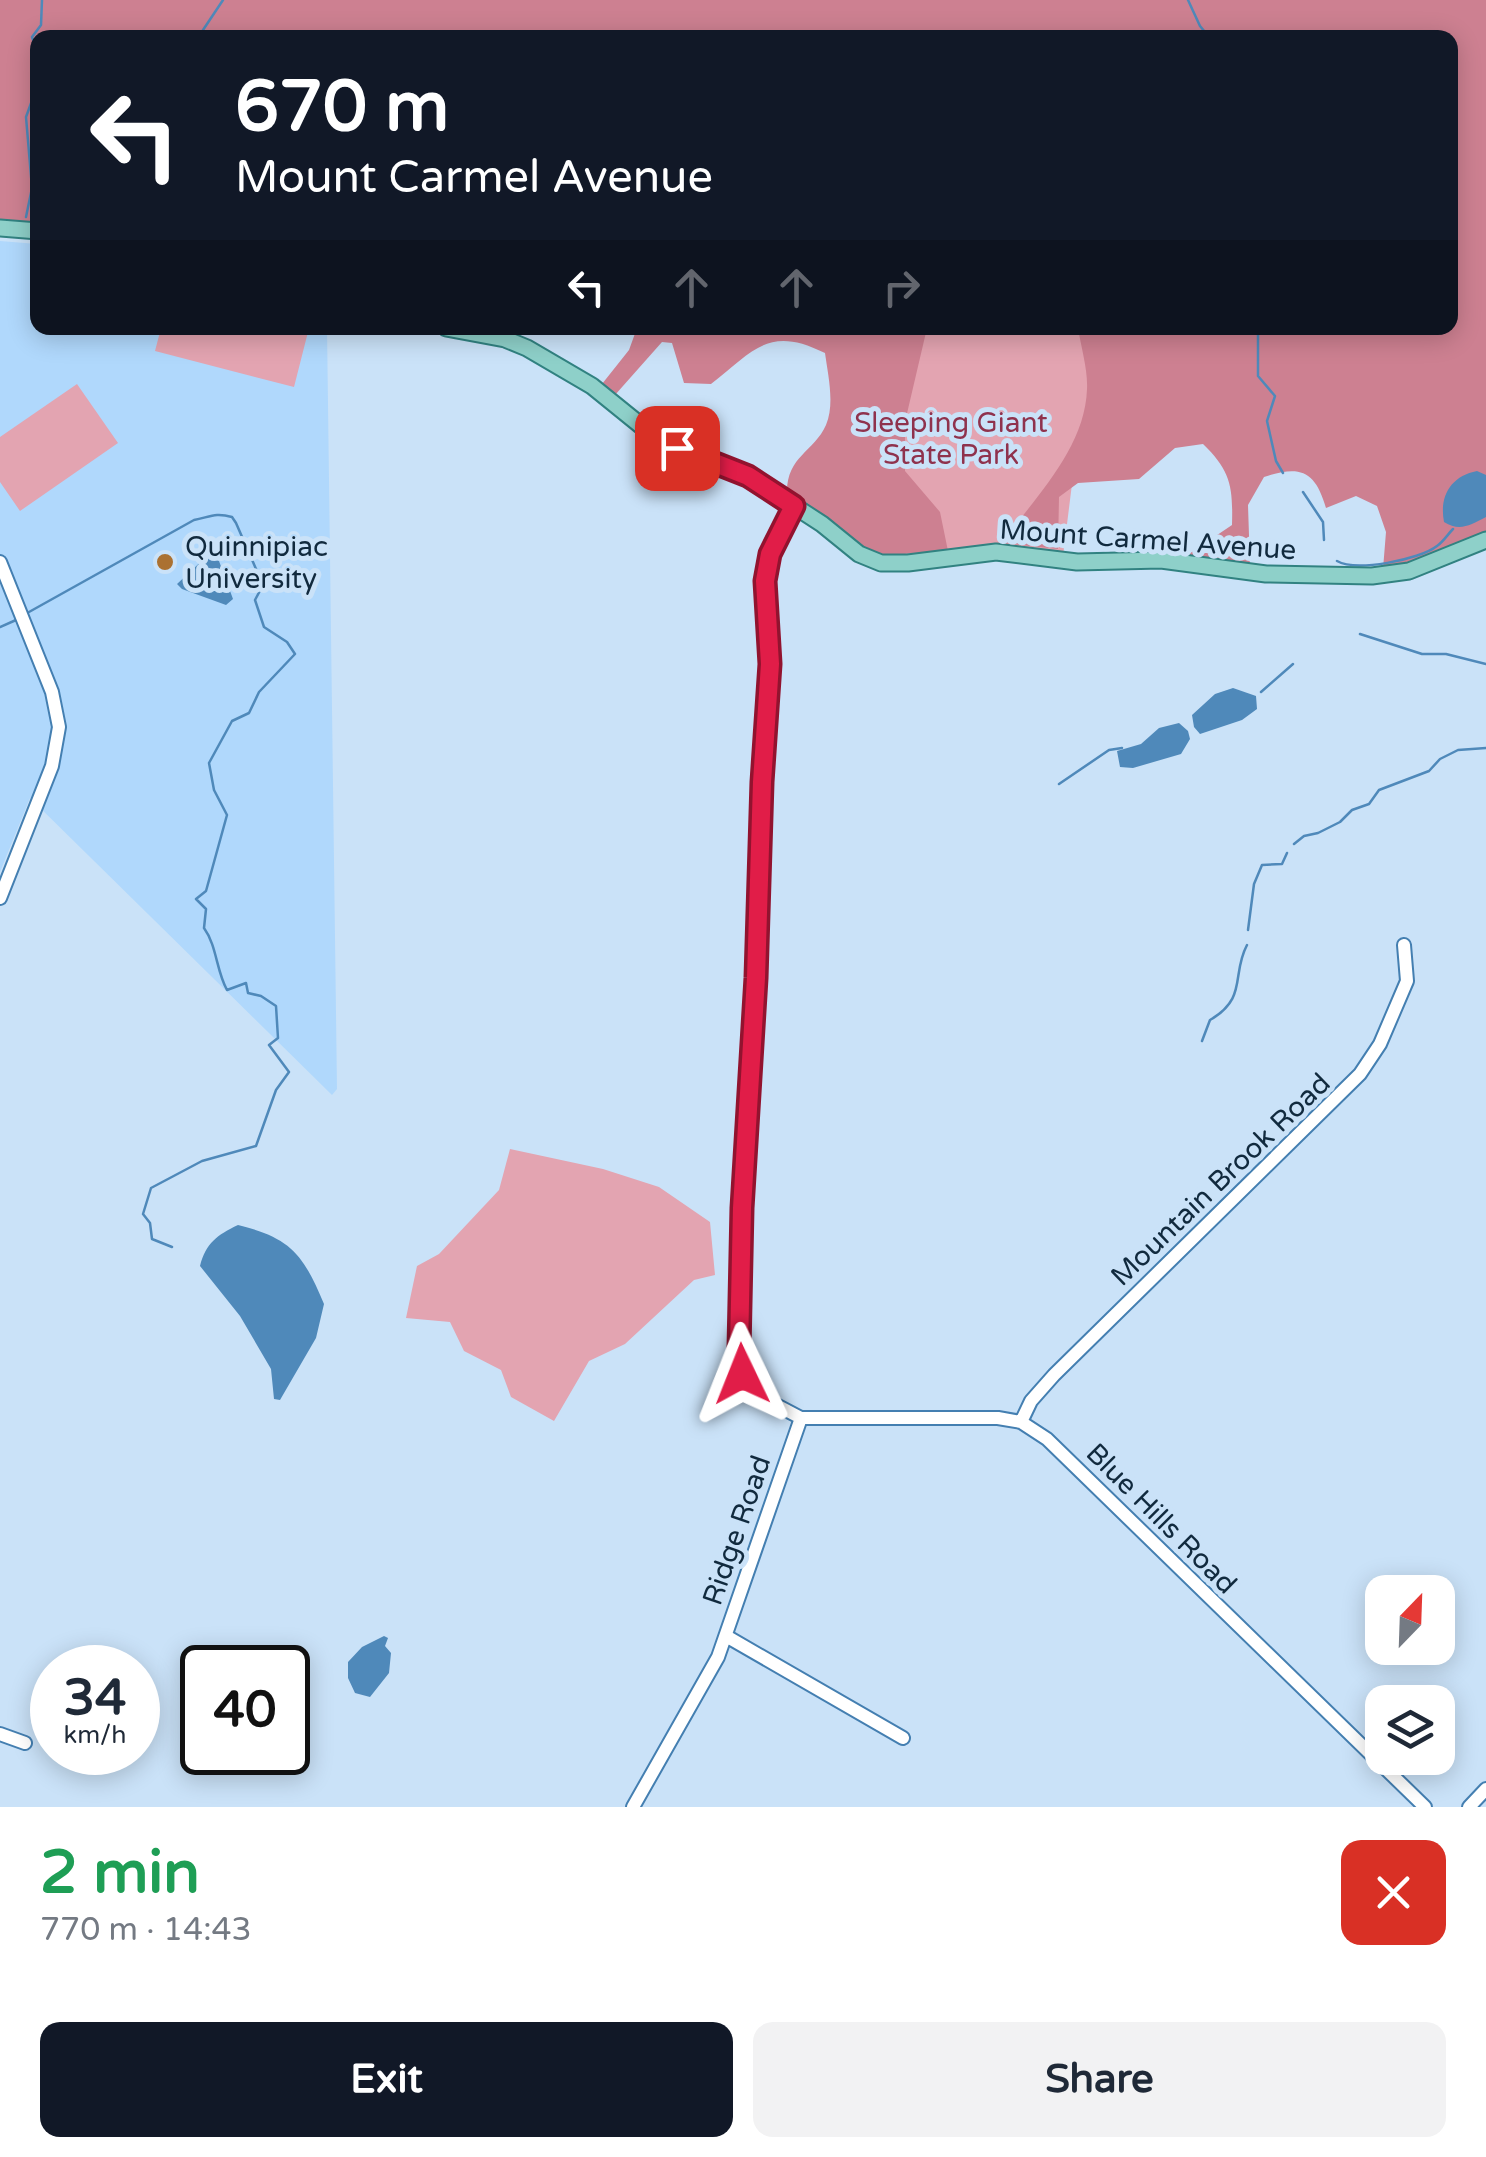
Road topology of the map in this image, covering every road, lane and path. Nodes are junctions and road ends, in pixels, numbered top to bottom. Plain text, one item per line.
1 (0, 228) edge
2 (30, 230) edge
3 (484, 335) edge
4 (794, 506) junction
5 (1486, 540) edge
6 (0, 562) edge
7 (0, 898) edge
8 (1404, 945) dead end
9 (801, 1418) junction
10 (1021, 1422) junction
11 (726, 1636) junction
12 (0, 1734) edge
13 (904, 1738) dead end
14 (25, 1743) dead end
15 (1486, 1789) edge
16 (633, 1807) edge
17 (1425, 1807) edge
18 (1469, 1807) edge

1 - 2 main road
3 - 4 main road, Mount Carmel Avenue
4 - 5 main road, Mount Carmel Avenue
4 - 9 street
6 - 7 street
8 - 10 street, Mountain Brook Road
9 - 10 street
9 - 11 street, Ridge Road
10 - 17 street, Blue Hills Road
11 - 13 street
11 - 16 street, Ridge Road
12 - 14 street
15 - 18 street

